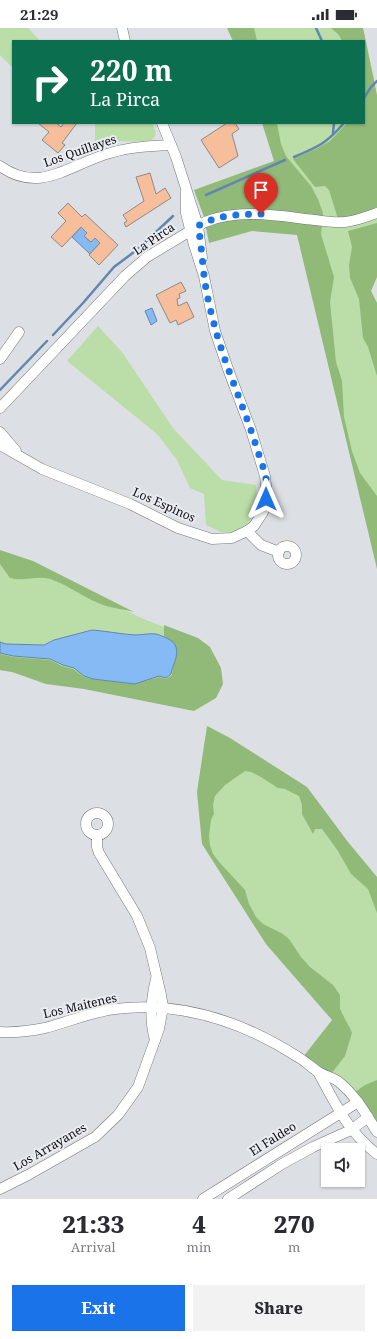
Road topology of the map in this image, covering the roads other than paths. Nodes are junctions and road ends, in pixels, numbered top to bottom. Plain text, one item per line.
1 (122, 28) edge
2 (125, 40) edge
3 (162, 124) edge
4 (171, 145) junction
5 (0, 166) edge
6 (377, 213) edge
7 (194, 229) junction
8 (19, 332) dead end
9 (0, 359) edge
10 (0, 408) edge
11 (0, 432) edge
12 (0, 445) edge
13 (21, 458) junction
14 (247, 531) junction
15 (279, 552) dead end
16 (97, 836) dead end
17 (156, 977) junction
18 (152, 1007) junction
19 (163, 1007) junction
20 (0, 1032) edge
21 (154, 1040) junction
22 (318, 1072) junction
23 (358, 1102) junction
24 (340, 1113) junction
25 (368, 1117) junction
26 (352, 1130) junction
27 (377, 1132) edge
28 (377, 1154) edge
29 (0, 1189) edge
30 (203, 1199) edge
31 (228, 1199) edge

1 - 2 street
3 - 4 street, Los Espinos
4 - 5 street, Los Quillayes
4 - 7 street, Los Espinos
6 - 7 street, La Pirca
7 - 10 street, La Pirca
7 - 14 street, Los Espinos
8 - 9 street
11 - 13 street, Los Espinos
12 - 13 street, Los Espinos
13 - 14 street, Los Espinos
14 - 15 street
16 - 17 street, Los Arrayanes
17 - 18 street, Los Arrayanes
17 - 19 street, Los Arrayanes
18 - 19 street, Los Maitenes
18 - 20 street, Los Maitenes
18 - 21 street, Los Arrayanes
19 - 21 street, Los Arrayanes
19 - 22 street, Los Maitenes
21 - 29 street, Los Arrayanes
22 - 23 street, Los Maitenes
22 - 24 street, Los Maitenes
23 - 24 street, El Faldeo
23 - 25 street, Los Maitenes
24 - 26 street, Los Maitenes
24 - 30 street, El Faldeo
25 - 26 street
25 - 27 street, Los Maitenes
26 - 28 street, Los Maitenes
26 - 31 street

